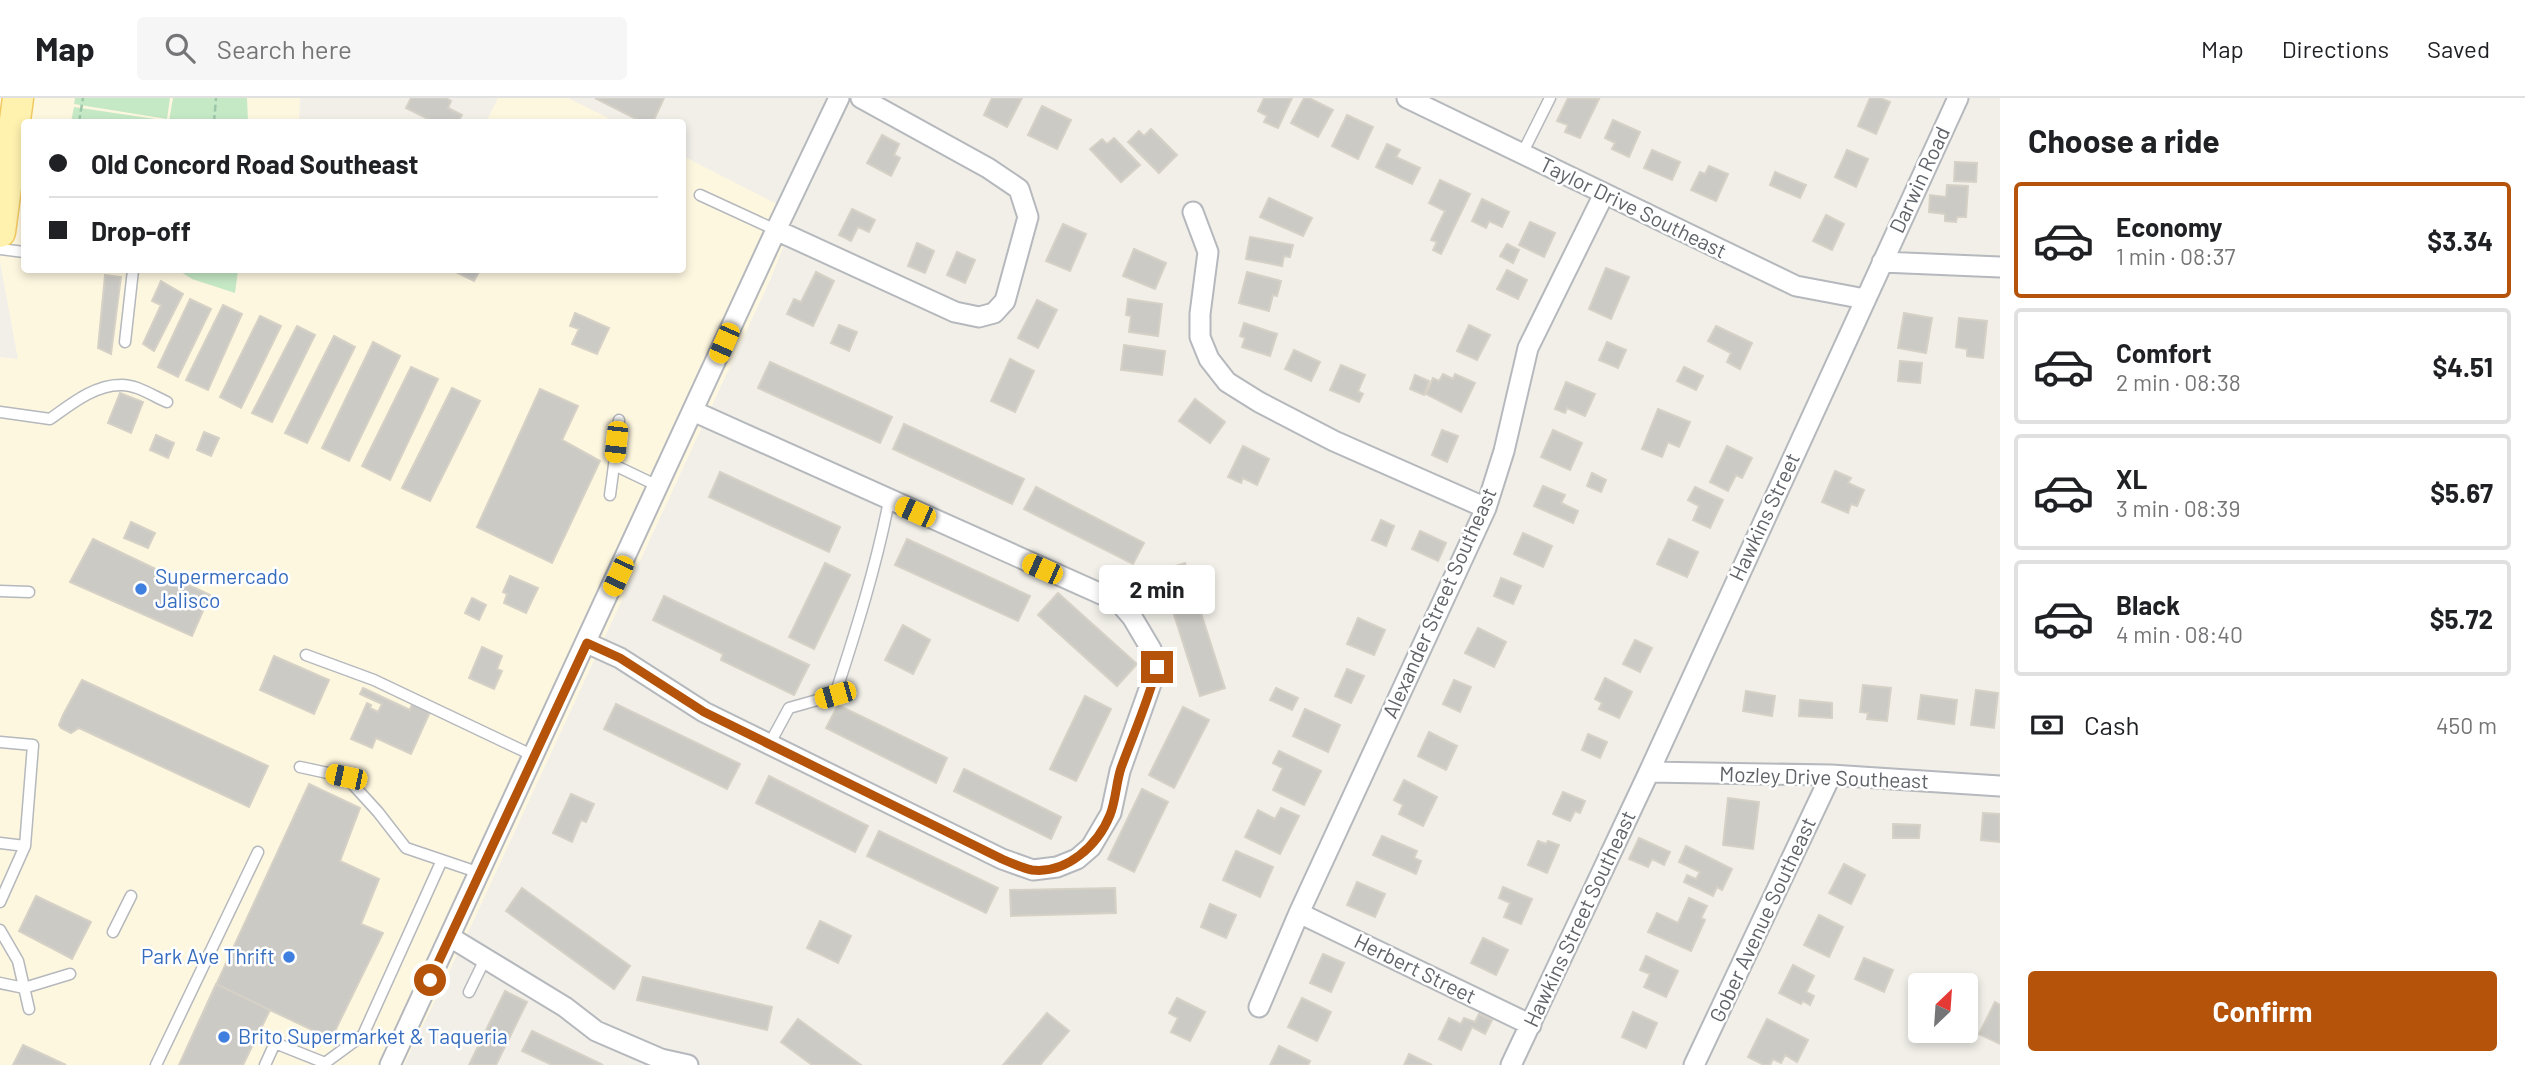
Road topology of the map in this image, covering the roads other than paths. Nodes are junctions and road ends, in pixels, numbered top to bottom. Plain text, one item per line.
1 (18, 98) edge
2 (839, 98) edge
3 (861, 98) edge
4 (1406, 98) edge
5 (1550, 98) edge
6 (1958, 98) edge
7 (1522, 154) junction
8 (1604, 194) junction
9 (700, 195) dead end
10 (1193, 212) dead end
11 (776, 230) junction
12 (0, 232) edge
13 (21, 250) edge
14 (1882, 262) junction
15 (2000, 267) edge
16 (133, 273) edge
17 (1865, 299) junction
18 (125, 342) dead end
19 (167, 402) dead end
20 (693, 411) junction
21 (0, 412) edge
22 (619, 420) dead end
23 (614, 465) junction
24 (659, 486) junction
25 (610, 495) dead end
26 (889, 501) junction
27 (1486, 508) junction
28 (0, 591) edge
29 (29, 592) dead end
30 (587, 643) junction
31 (306, 654) dead end
32 (0, 742) edge
33 (770, 743) junction
34 (534, 756) junction
35 (300, 767) dead end
36 (1648, 772) junction
37 (1831, 775) junction
38 (2000, 786) edge
39 (0, 843) edge
40 (25, 846) junction
41 (258, 852) dead end
42 (442, 860) junction
43 (480, 873) junction
44 (131, 896) dead end
45 (0, 902) edge
46 (1299, 913) junction
47 (0, 930) edge
48 (113, 932) dead end
49 (450, 937) junction
50 (485, 959) junction
51 (70, 974) dead end
52 (0, 983) edge
53 (24, 988) junction
54 (469, 992) dead end
55 (1259, 1007) dead end
56 (29, 1009) dead end
57 (1531, 1025) junction
58 (156, 1065) edge
59 (265, 1065) edge
60 (390, 1065) edge
61 (688, 1065) edge
62 (1511, 1065) edge
63 (1694, 1065) edge

1 - 12 main road
2 - 11 street
3 - 11 street
4 - 7 street, Taylor Drive Southeast
5 - 7 lane
6 - 14 street, Darwin Road
7 - 8 street, Taylor Drive Southeast
8 - 17 street, Taylor Drive Southeast
8 - 27 street, Alexander Street Southeast
9 - 11 lane
10 - 27 street
11 - 20 street
12 - 13 lane
14 - 15 street
14 - 17 street, Hawkins Street
16 - 18 lane
17 - 36 street, Hawkins Street
19 - 21 lane
20 - 24 street
20 - 26 street
22 - 23 lane
23 - 24 lane
23 - 25 lane
24 - 30 street
26 - 33 lane
26 - 33 street
27 - 46 street, Alexander Street Southeast
28 - 29 lane
30 - 33 street
30 - 34 street
31 - 34 lane
32 - 40 lane
34 - 43 street
35 - 42 lane
36 - 37 street, Mozley Drive Southeast
36 - 57 street, Hawkins Street Southeast
37 - 38 street, Mozley Drive Southeast
37 - 63 street, Gober Avenue Southeast
39 - 40 lane
40 - 45 lane
41 - 58 lane
42 - 43 lane
42 - 59 lane
43 - 49 street
44 - 48 lane
46 - 55 street, Alexander Street Southeast
46 - 57 street, Herbert Street
47 - 53 lane
49 - 50 street
49 - 60 street
50 - 54 lane
50 - 61 street
51 - 53 lane
52 - 53 lane
53 - 56 lane
57 - 62 street, Hawkins Street Southeast

